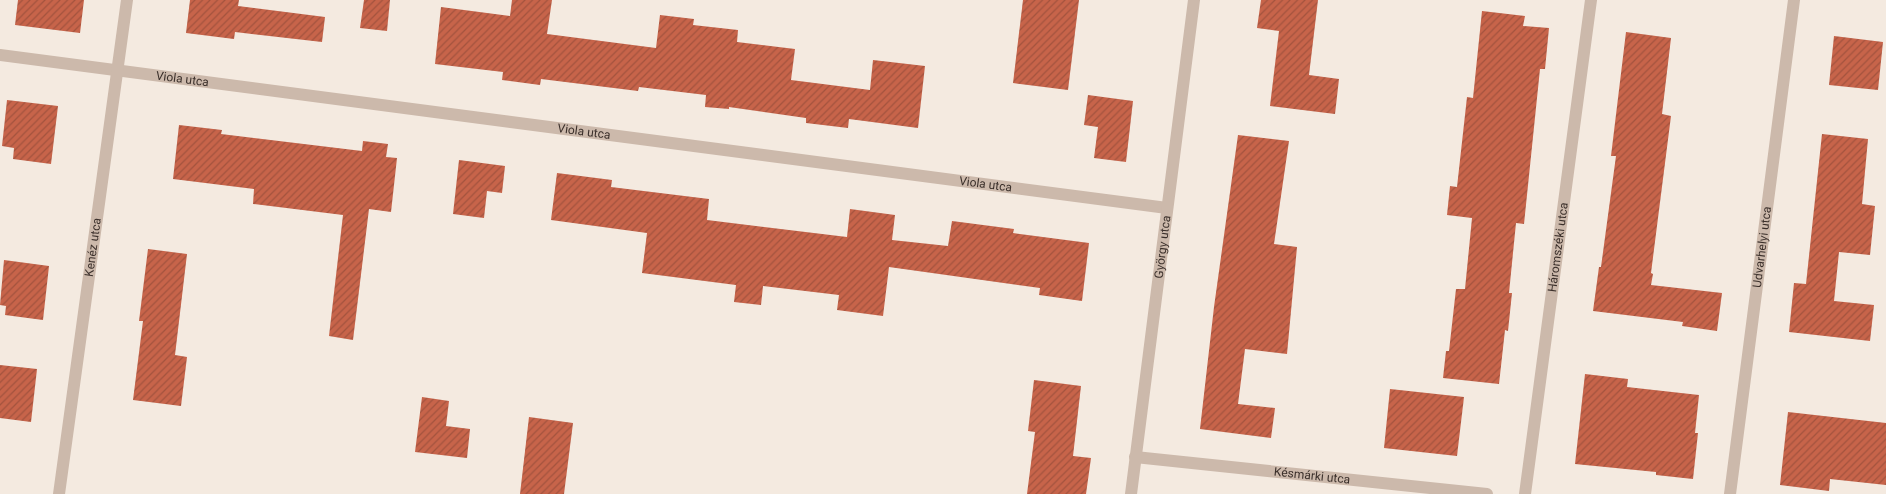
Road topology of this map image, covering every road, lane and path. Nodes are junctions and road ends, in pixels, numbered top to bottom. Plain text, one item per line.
1 (126, 0) edge
2 (1194, 0) edge
3 (1591, 0) edge
4 (1794, 0) edge
5 (0, 55) edge
6 (117, 70) junction
7 (1167, 208) junction
8 (1136, 457) junction
9 (59, 494) edge
10 (1131, 494) edge
11 (1487, 494) edge
12 (1525, 494) edge
13 (1730, 494) edge

1 - 6 street, Kenéz utca
2 - 7 street, György utca
3 - 12 street, Háromszéki utca
4 - 13 street, Udvarhelyi utca
5 - 6 street, Viola utca
6 - 7 street, Viola utca
6 - 9 street, Kenéz utca
7 - 8 street, György utca
8 - 10 street, György utca
8 - 11 street, Késmárki utca

